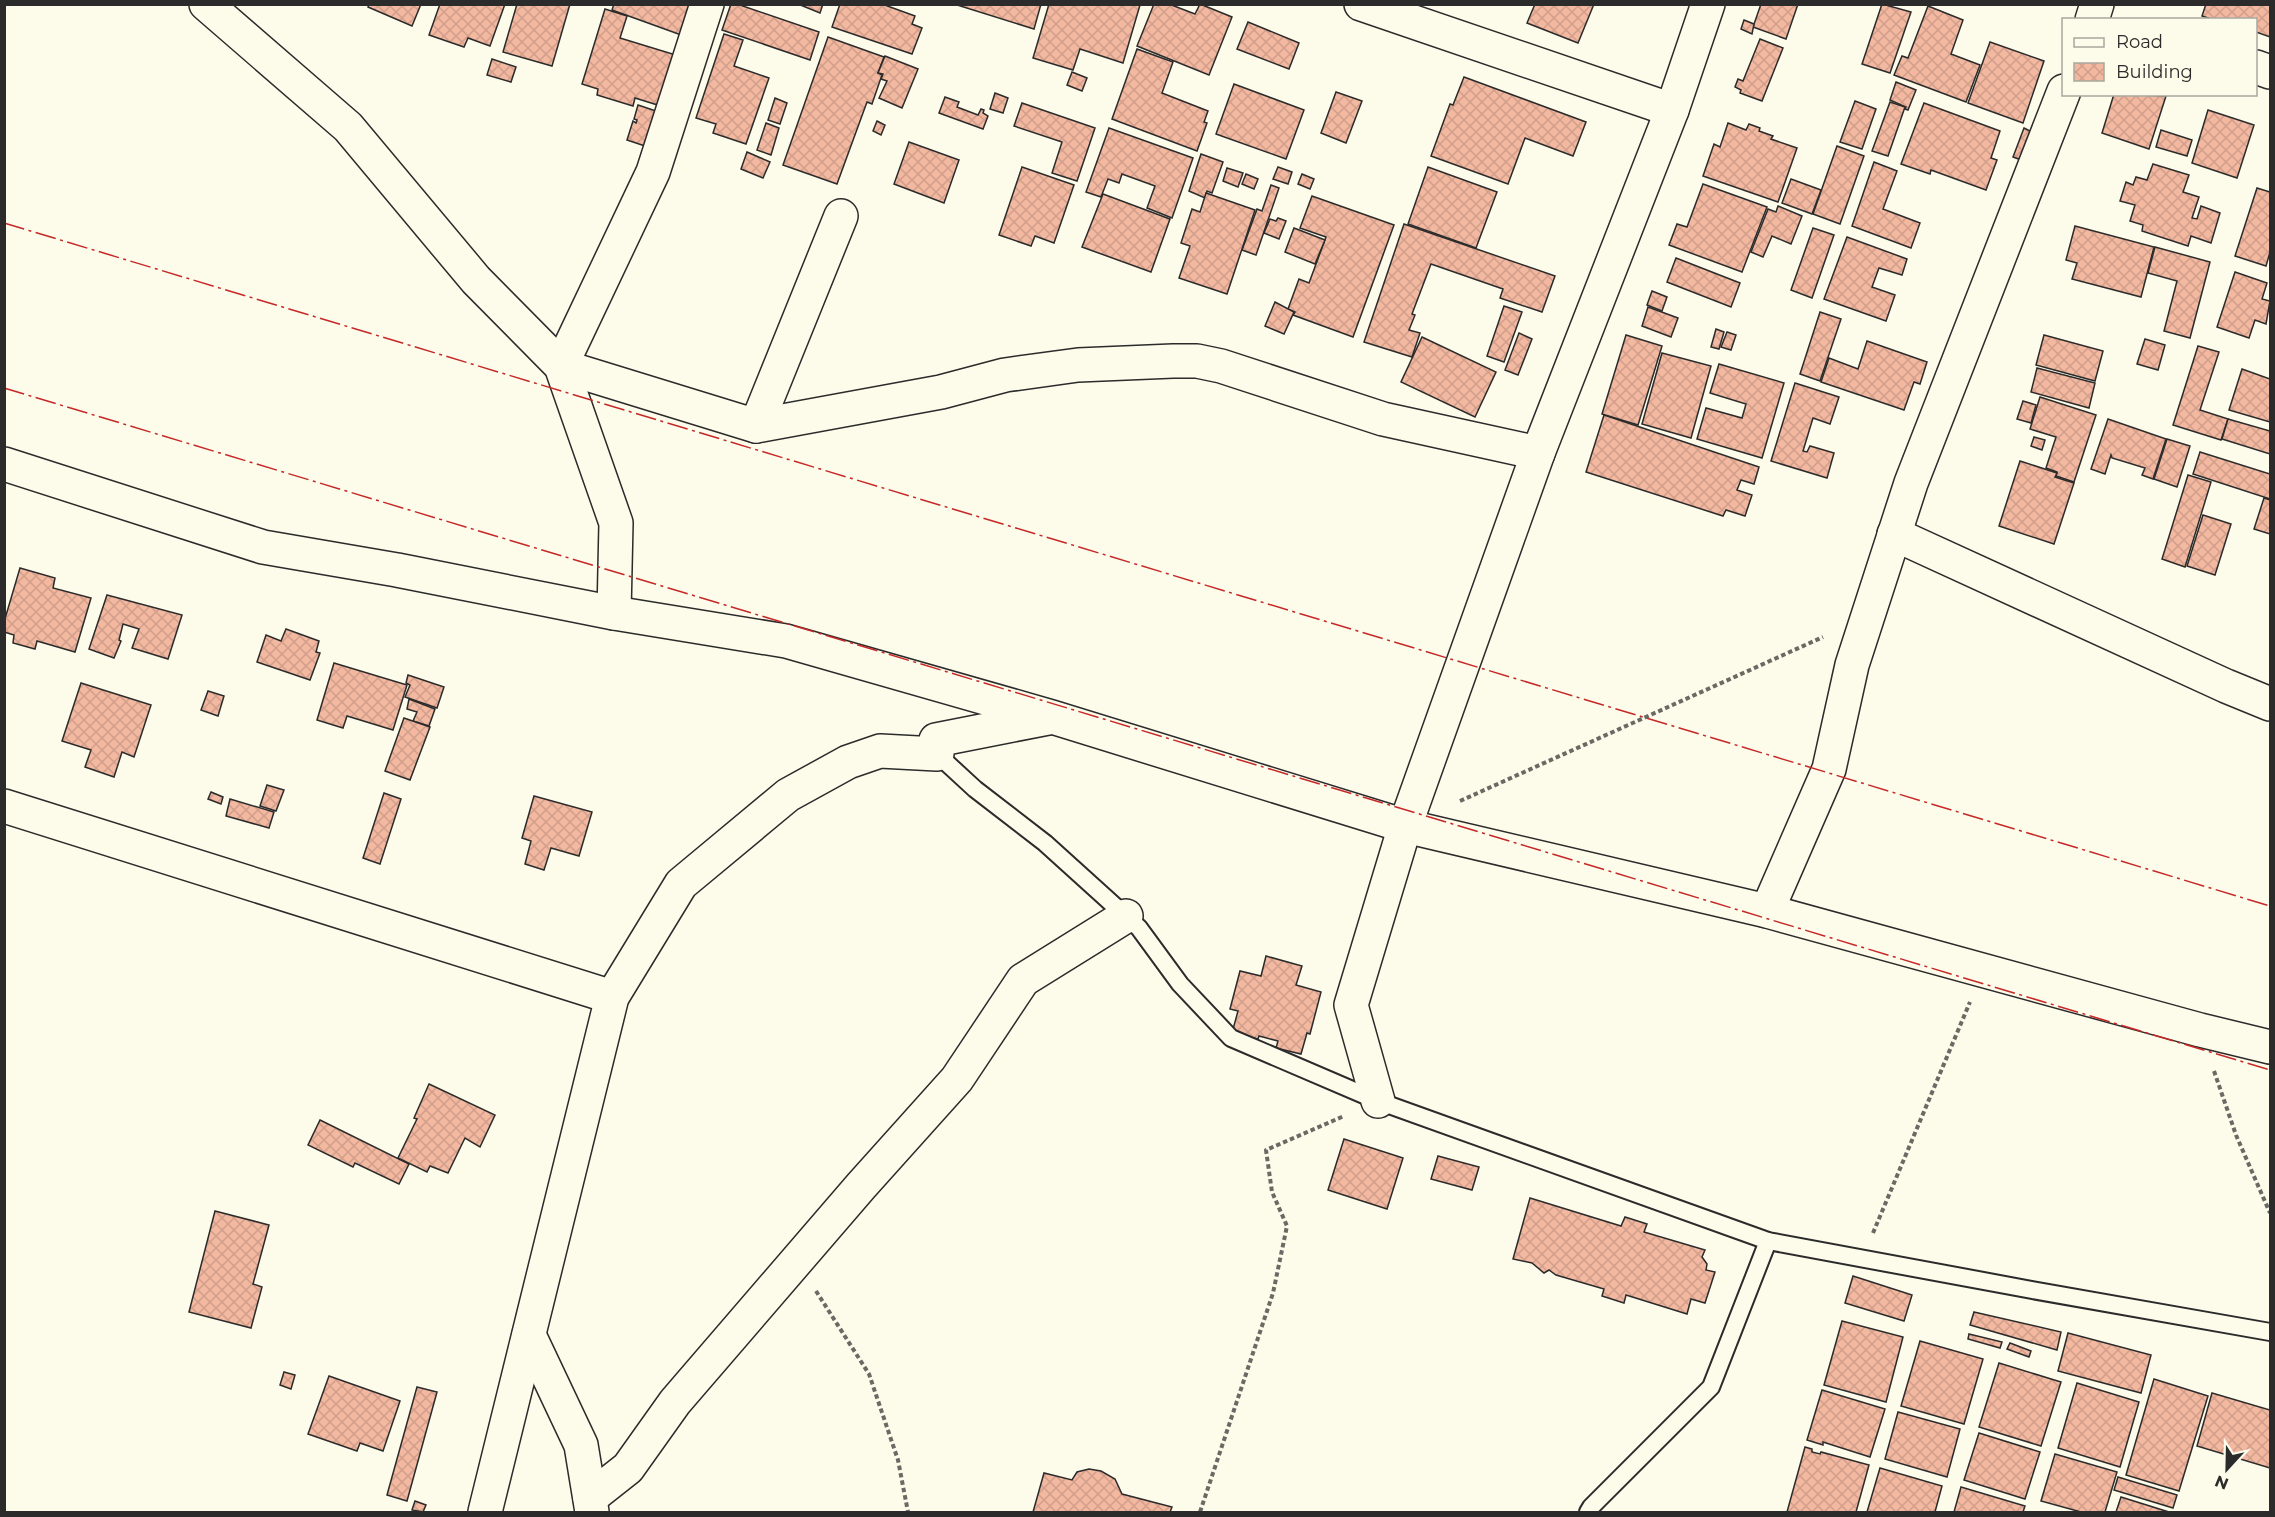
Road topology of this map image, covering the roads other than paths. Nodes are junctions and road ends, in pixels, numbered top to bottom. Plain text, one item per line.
1 (206, 4) edge
2 (707, 4) edge
3 (1361, 4) edge
4 (1708, 4) edge
5 (2062, 96) edge
6 (1672, 110) junction
7 (841, 216) dead end
8 (561, 366) junction
9 (756, 426) junction
10 (1538, 453) junction
11 (5, 465) edge
12 (1894, 534) junction
13 (614, 613) junction
14 (2271, 704) edge
15 (1052, 717) junction
16 (937, 754) junction
17 (4, 806) edge
18 (1405, 826) junction
19 (1767, 911) junction
20 (1126, 916) junction
21 (612, 997) junction
22 (2271, 1047) edge
23 (1378, 1101) junction
24 (1768, 1241) junction
25 (2271, 1332) edge
26 (529, 1335) junction
27 (591, 1505) edge
28 (485, 1512) edge
29 (1588, 1512) edge

1 - 8 street
2 - 8 street
3 - 6 street
4 - 6 street
5 - 12 street
6 - 10 street
7 - 9 street
8 - 9 street
8 - 13 street
9 - 10 street
10 - 18 street
11 - 13 street
12 - 14 street
12 - 19 street
13 - 15 street
15 - 16 street
15 - 18 street
16 - 20 lane
16 - 21 street
17 - 21 street
18 - 19 street
18 - 23 street
19 - 22 street
20 - 23 lane
20 - 27 street
21 - 26 street
23 - 24 lane
24 - 25 lane
24 - 29 lane
26 - 27 street
26 - 28 street

